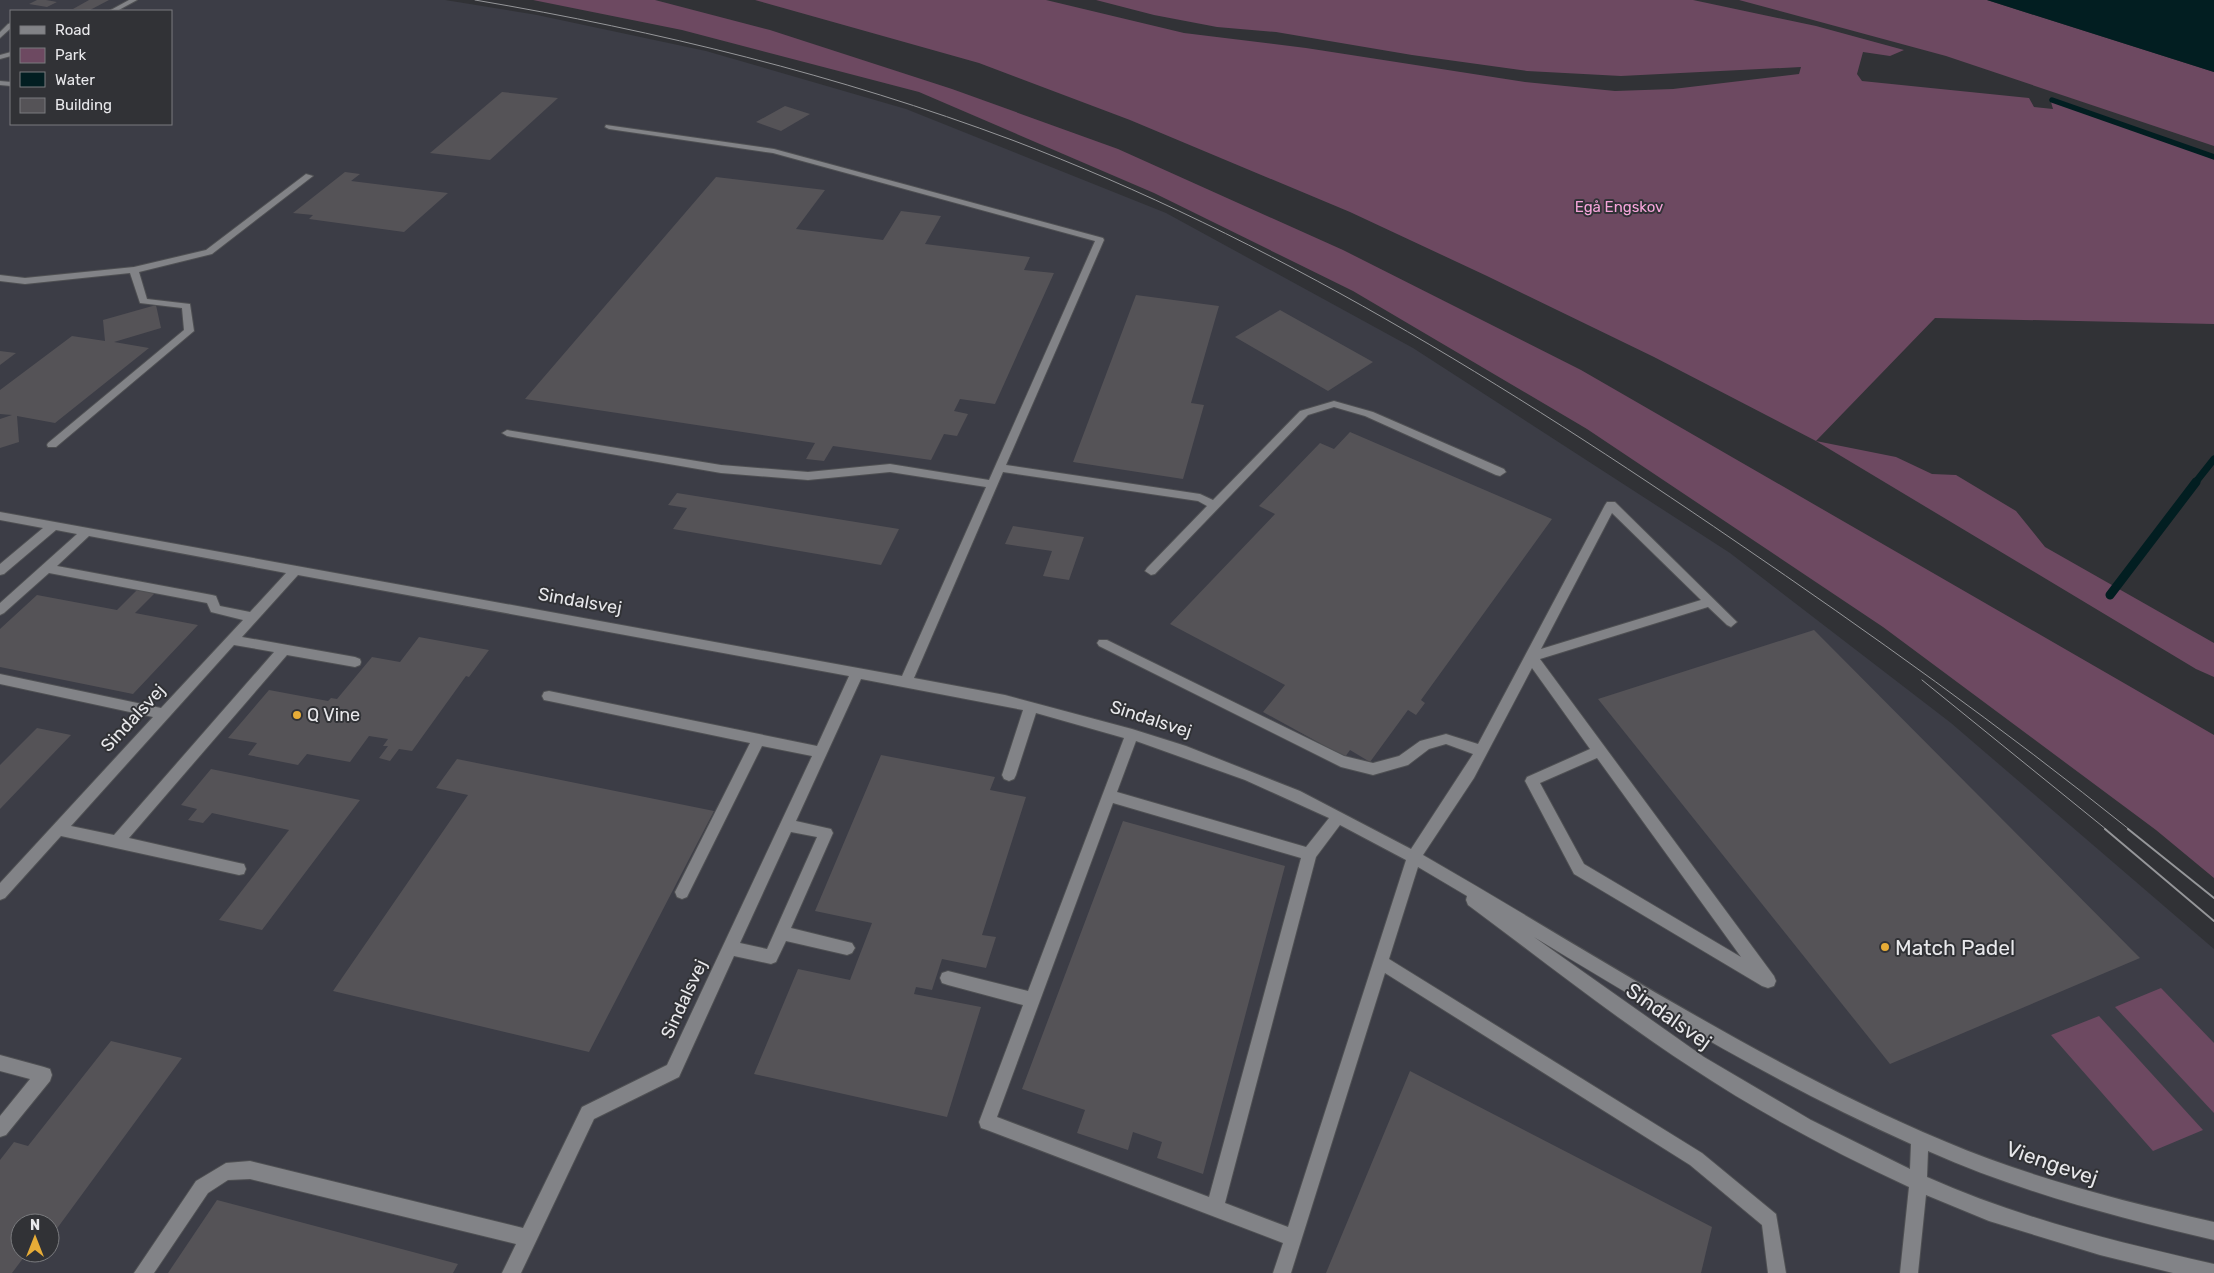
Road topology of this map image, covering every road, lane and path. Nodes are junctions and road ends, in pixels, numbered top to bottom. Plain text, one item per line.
1 (134, 0) edge
2 (114, 10) edge
3 (10, 25) dead end
4 (0, 36) edge
5 (609, 127) dead end
6 (308, 176) dead end
7 (134, 270) junction
8 (0, 278) edge
9 (507, 433) dead end
10 (52, 445) dead end
11 (1000, 468) junction
12 (1500, 472) dead end
13 (993, 484) junction
14 (1215, 505) junction
15 (0, 516) edge
16 (53, 526) junction
17 (87, 532) junction
18 (47, 568) junction
19 (296, 570) junction
20 (0, 571) edge
21 (1151, 571) dead end
22 (1711, 602) junction
23 (0, 610) edge
24 (253, 617) junction
25 (1731, 622) dead end
26 (231, 640) junction
27 (1103, 643) dead end
28 (284, 650) junction
29 (1531, 657) junction
30 (355, 662) dead end
31 (858, 672) junction
32 (0, 678) edge
33 (906, 681) junction
34 (549, 696) dead end
35 (1031, 707) junction
36 (164, 714) junction
37 (1132, 734) junction
38 (759, 739) junction
39 (1481, 751) junction
40 (1599, 751) junction
41 (820, 752) junction
42 (1009, 775) dead end
43 (1109, 796) junction
44 (1338, 817) junction
45 (787, 825) junction
46 (58, 829) junction
47 (117, 842) junction
48 (1308, 854) junction
49 (1414, 857) junction
50 (239, 869) dead end
51 (682, 892) dead end
52 (0, 893) edge
53 (781, 933) junction
54 (730, 948) junction
55 (846, 948) dead end
56 (1381, 962) junction
57 (948, 978) dead end
58 (1033, 1000) junction
59 (0, 1063) edge
60 (0, 1129) edge
61 (1920, 1139) junction
62 (1918, 1182) junction
63 (1215, 1209) junction
64 (2214, 1231) edge
65 (528, 1238) junction
66 (1293, 1238) junction
67 (143, 1273) edge
68 (511, 1273) edge
69 (1282, 1273) edge
70 (1777, 1273) edge
71 (1909, 1273) edge
72 (2214, 1273) edge

1 - 2 street
3 - 4 street
5 - 11 street
6 - 7 street
7 - 8 street
7 - 10 street
9 - 13 street
11 - 13 street
11 - 14 street
12 - 14 street
13 - 33 street
14 - 21 street
15 - 16 street, Sindalsvej
16 - 17 street, Sindalsvej
16 - 20 street
17 - 18 street
17 - 19 street, Sindalsvej
18 - 23 street
18 - 24 street
19 - 24 street, Sindalsvej
19 - 31 street, Sindalsvej
22 - 25 street
22 - 29 street
22 - 29 street
24 - 26 street, Sindalsvej
26 - 28 street
26 - 36 street, Sindalsvej
27 - 39 street
28 - 30 street
28 - 47 street
29 - 39 street
29 - 40 street
31 - 33 street, Sindalsvej
31 - 41 street, Sindalsvej
32 - 36 street
33 - 35 street, Sindalsvej
34 - 38 street
35 - 37 street, Sindalsvej
35 - 42 street
36 - 46 street, Sindalsvej
37 - 43 street
37 - 44 street, Sindalsvej
38 - 41 street
38 - 51 street
39 - 49 street
40 - 40 street
41 - 45 street, Sindalsvej
43 - 48 street
43 - 58 street
44 - 48 street
44 - 49 street, Sindalsvej
45 - 53 street
45 - 54 street, Sindalsvej
46 - 47 street
46 - 52 street, Sindalsvej
47 - 50 street
48 - 63 street
49 - 56 street
49 - 61 street, Sindalsvej
49 - 62 street, Sindalsvej
53 - 54 street
53 - 55 street
54 - 65 street, Sindalsvej
56 - 66 street
56 - 70 street
57 - 58 street
58 - 63 street
59 - 60 street
61 - 62 street
61 - 64 street, Viengevej
62 - 71 street
62 - 72 street
63 - 66 street
65 - 67 street
65 - 68 street
66 - 69 street

